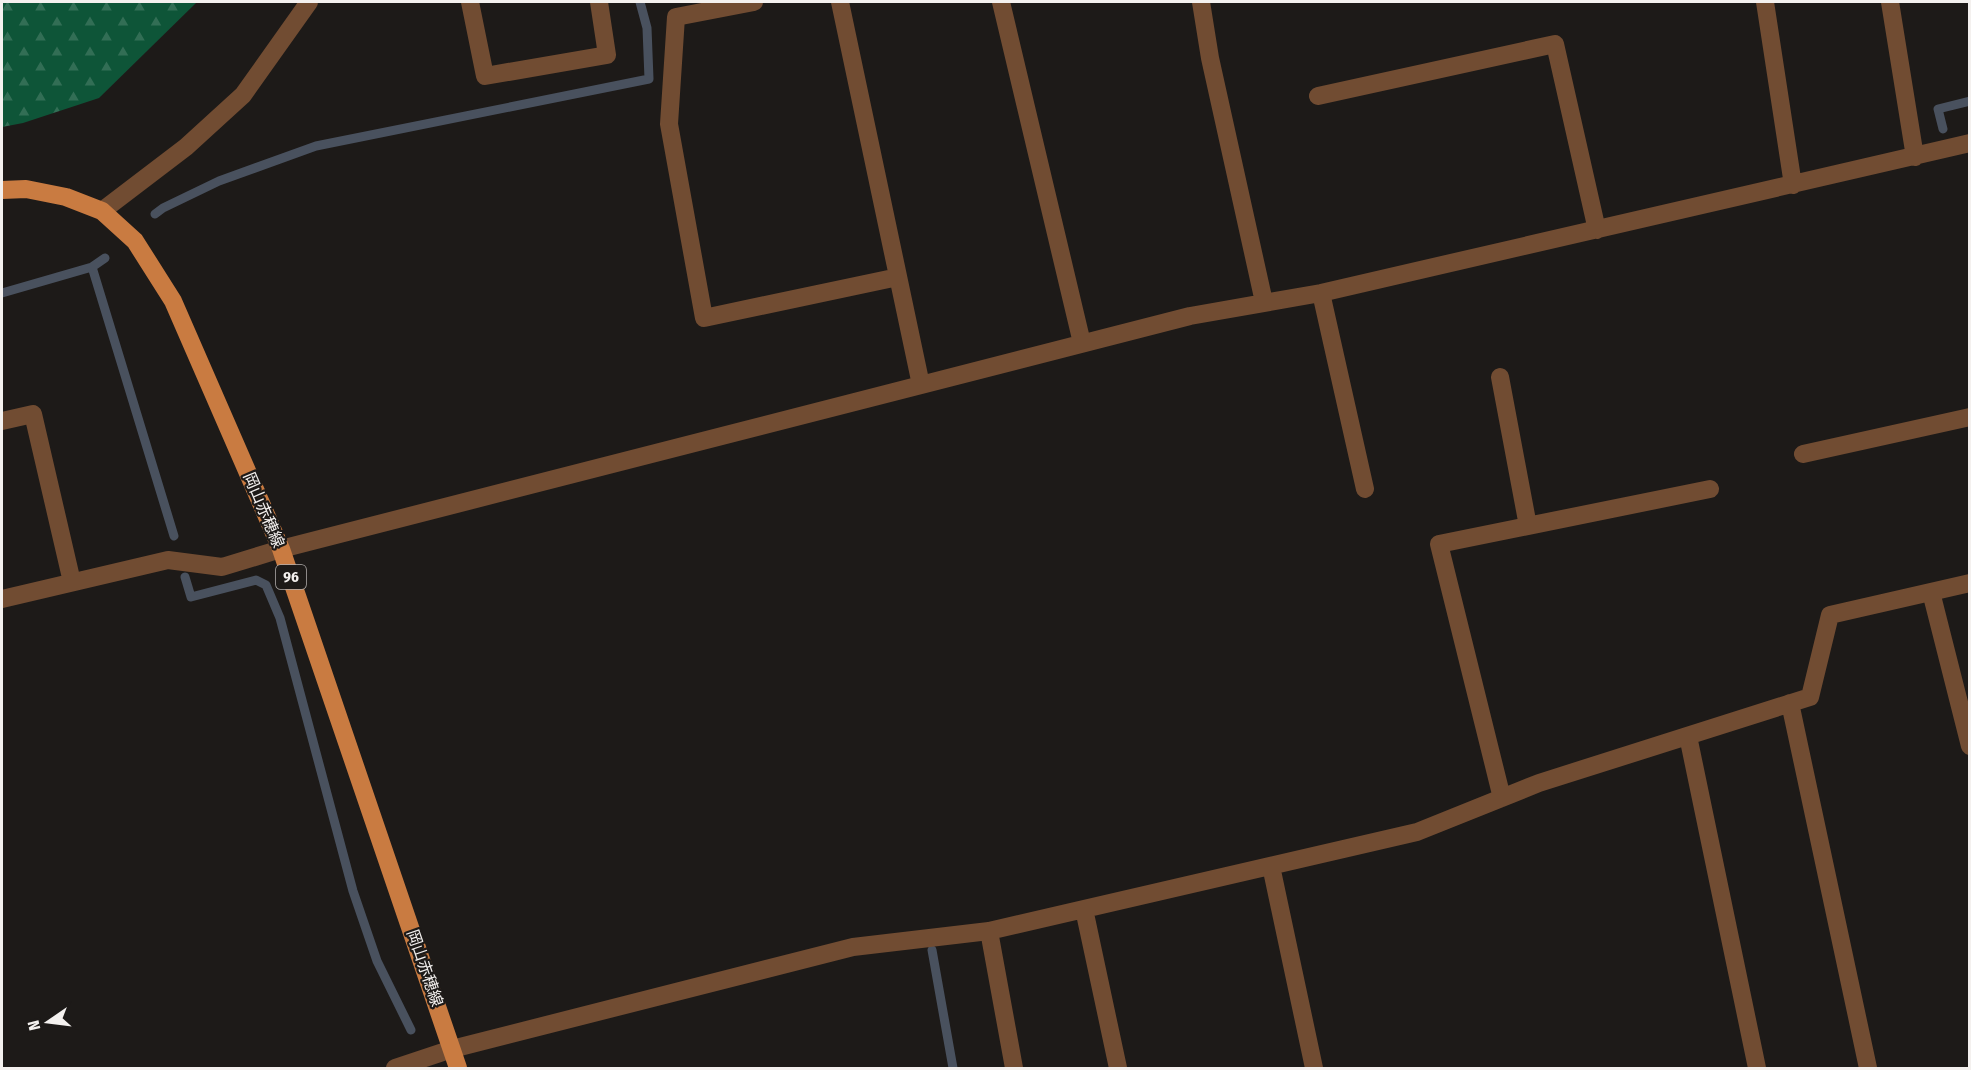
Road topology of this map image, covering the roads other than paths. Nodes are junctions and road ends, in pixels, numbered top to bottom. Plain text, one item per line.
1 (309, 2) edge
2 (470, 2) edge
3 (599, 2) edge
4 (754, 2) edge
5 (840, 2) edge
6 (1001, 2) edge
7 (1201, 2) edge
8 (1765, 2) edge
9 (1890, 2) edge
10 (1318, 96) dead end
11 (1970, 144) edge
12 (1915, 157) junction
13 (1793, 185) junction
14 (2, 190) edge
15 (102, 211) junction
16 (1597, 230) junction
17 (898, 277) junction
18 (1321, 293) junction
19 (1264, 302) junction
20 (1082, 343) junction
21 (1500, 377) dead end
22 (921, 385) junction
23 (1970, 417) edge
24 (2, 421) edge
25 (1803, 454) dead end
26 (1365, 489) dead end
27 (1710, 489) dead end
28 (1528, 526) junction
29 (281, 549) junction
30 (72, 582) junction
31 (1970, 583) edge
32 (1931, 592) junction
33 (2, 598) edge
34 (1790, 704) junction
35 (1688, 736) junction
36 (1970, 746) edge
37 (1502, 798) junction
38 (1270, 866) junction
39 (1084, 909) junction
40 (989, 931) junction
41 (452, 1049) junction
42 (395, 1068) edge
43 (458, 1068) edge
44 (1014, 1068) edge
45 (1118, 1068) edge
46 (1314, 1068) edge
47 (1757, 1068) edge
48 (1868, 1068) edge

1 - 15 street
2 - 3 street
4 - 17 street
5 - 17 street
6 - 20 street
7 - 19 street
8 - 13 street
9 - 12 street
10 - 16 street
11 - 12 street
12 - 13 street
13 - 16 street
14 - 15 main road, 岡山赤穂線 / 96
15 - 29 main road, 岡山赤穂線 / 96
16 - 18 street
17 - 22 street
18 - 19 street
18 - 26 street
19 - 20 street
20 - 22 street
21 - 28 street
22 - 29 street
23 - 25 street
24 - 30 street
27 - 28 street
28 - 37 street
29 - 30 street
29 - 41 main road, 岡山赤穂線 / 96
30 - 33 street
31 - 32 street
32 - 34 street
32 - 36 street
34 - 35 street
34 - 48 street
35 - 37 street
35 - 47 street
37 - 38 street
38 - 39 street
38 - 46 street
39 - 40 street
39 - 45 street
40 - 41 street
40 - 44 street
41 - 42 street
41 - 43 main road, 岡山赤穂線 / 96

